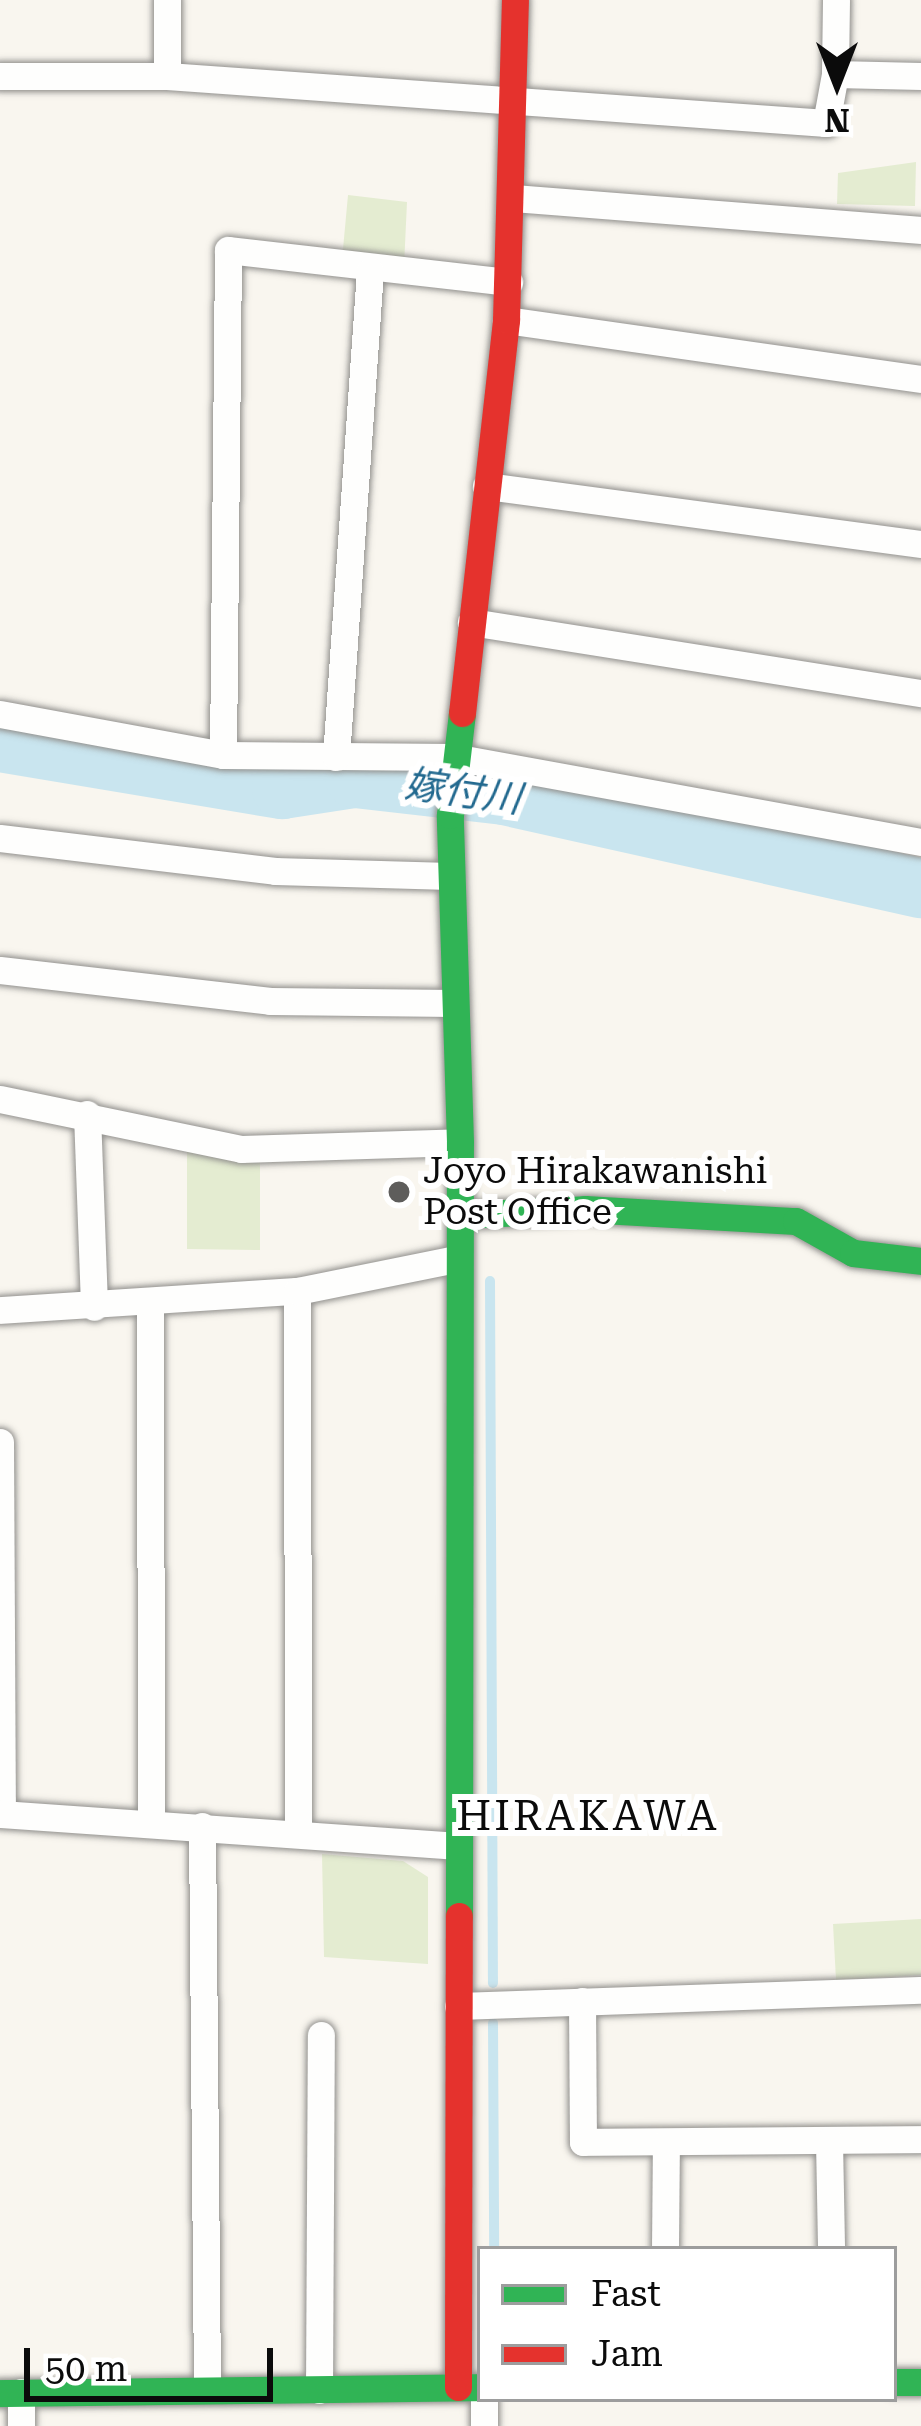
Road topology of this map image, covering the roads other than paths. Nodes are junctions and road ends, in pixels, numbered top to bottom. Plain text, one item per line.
1 (167, 0) edge
2 (515, 0) edge
3 (836, 0) edge
4 (836, 74) junction
5 (0, 76) edge
6 (167, 76) junction
7 (921, 76) edge
8 (511, 99) junction
9 (514, 198) junction
10 (921, 230) edge
11 (370, 271) junction
12 (508, 282) junction
13 (506, 320) junction
14 (921, 379) edge
15 (486, 487) junction
16 (921, 544) edge
17 (471, 622) junction
18 (921, 694) edge
19 (0, 713) edge
20 (223, 755) junction
21 (336, 757) junction
22 (453, 764) junction
23 (0, 838) edge
24 (921, 842) edge
25 (450, 876) junction
26 (0, 970) edge
27 (454, 1004) junction
28 (0, 1099) edge
29 (88, 1114) junction
30 (460, 1142) junction
31 (460, 1215) junction
32 (455, 1258) junction
33 (921, 1262) edge
34 (297, 1291) junction
35 (150, 1304) junction
36 (94, 1306) junction
37 (0, 1310) edge
38 (0, 1442) edge
39 (1, 1814) edge
40 (151, 1822) junction
41 (202, 1826) junction
42 (298, 1834) junction
43 (456, 1846) junction
44 (921, 1990) edge
45 (582, 2001) junction
46 (458, 2006) junction
47 (322, 2035) dead end
48 (921, 2139) edge
49 (830, 2141) junction
50 (666, 2142) junction
51 (665, 2246) edge
52 (831, 2246) edge
53 (207, 2390) junction
54 (319, 2390) junction
55 (474, 2391) edge
56 (10, 2392) edge
57 (21, 2426) edge

1 - 6 street
2 - 8 street
3 - 4 street
4 - 7 street
4 - 8 street
5 - 6 street
6 - 8 street
8 - 9 street
9 - 10 street
9 - 12 street
11 - 12 street
11 - 20 street
11 - 21 street
12 - 13 street
13 - 14 street
13 - 15 street
15 - 16 street
15 - 17 street
17 - 18 street
17 - 22 street
19 - 20 street
20 - 21 street
21 - 22 street
22 - 24 street
22 - 25 street
23 - 25 street
25 - 27 street
26 - 27 street
27 - 30 street
28 - 29 street
29 - 30 street
29 - 36 street
30 - 31 street
31 - 32 street
31 - 33 street
32 - 34 street
32 - 43 street
34 - 35 street
34 - 42 street
35 - 36 street
35 - 40 street
36 - 37 street
38 - 39 street
39 - 40 street
40 - 41 street
41 - 42 street
41 - 53 street
42 - 43 street
43 - 46 street
44 - 45 street
45 - 46 street
45 - 50 street
46 - 55 street
47 - 54 street
48 - 49 street
49 - 50 street
49 - 52 street
50 - 51 street
53 - 54 street
53 - 56 street
54 - 55 street
56 - 57 street

